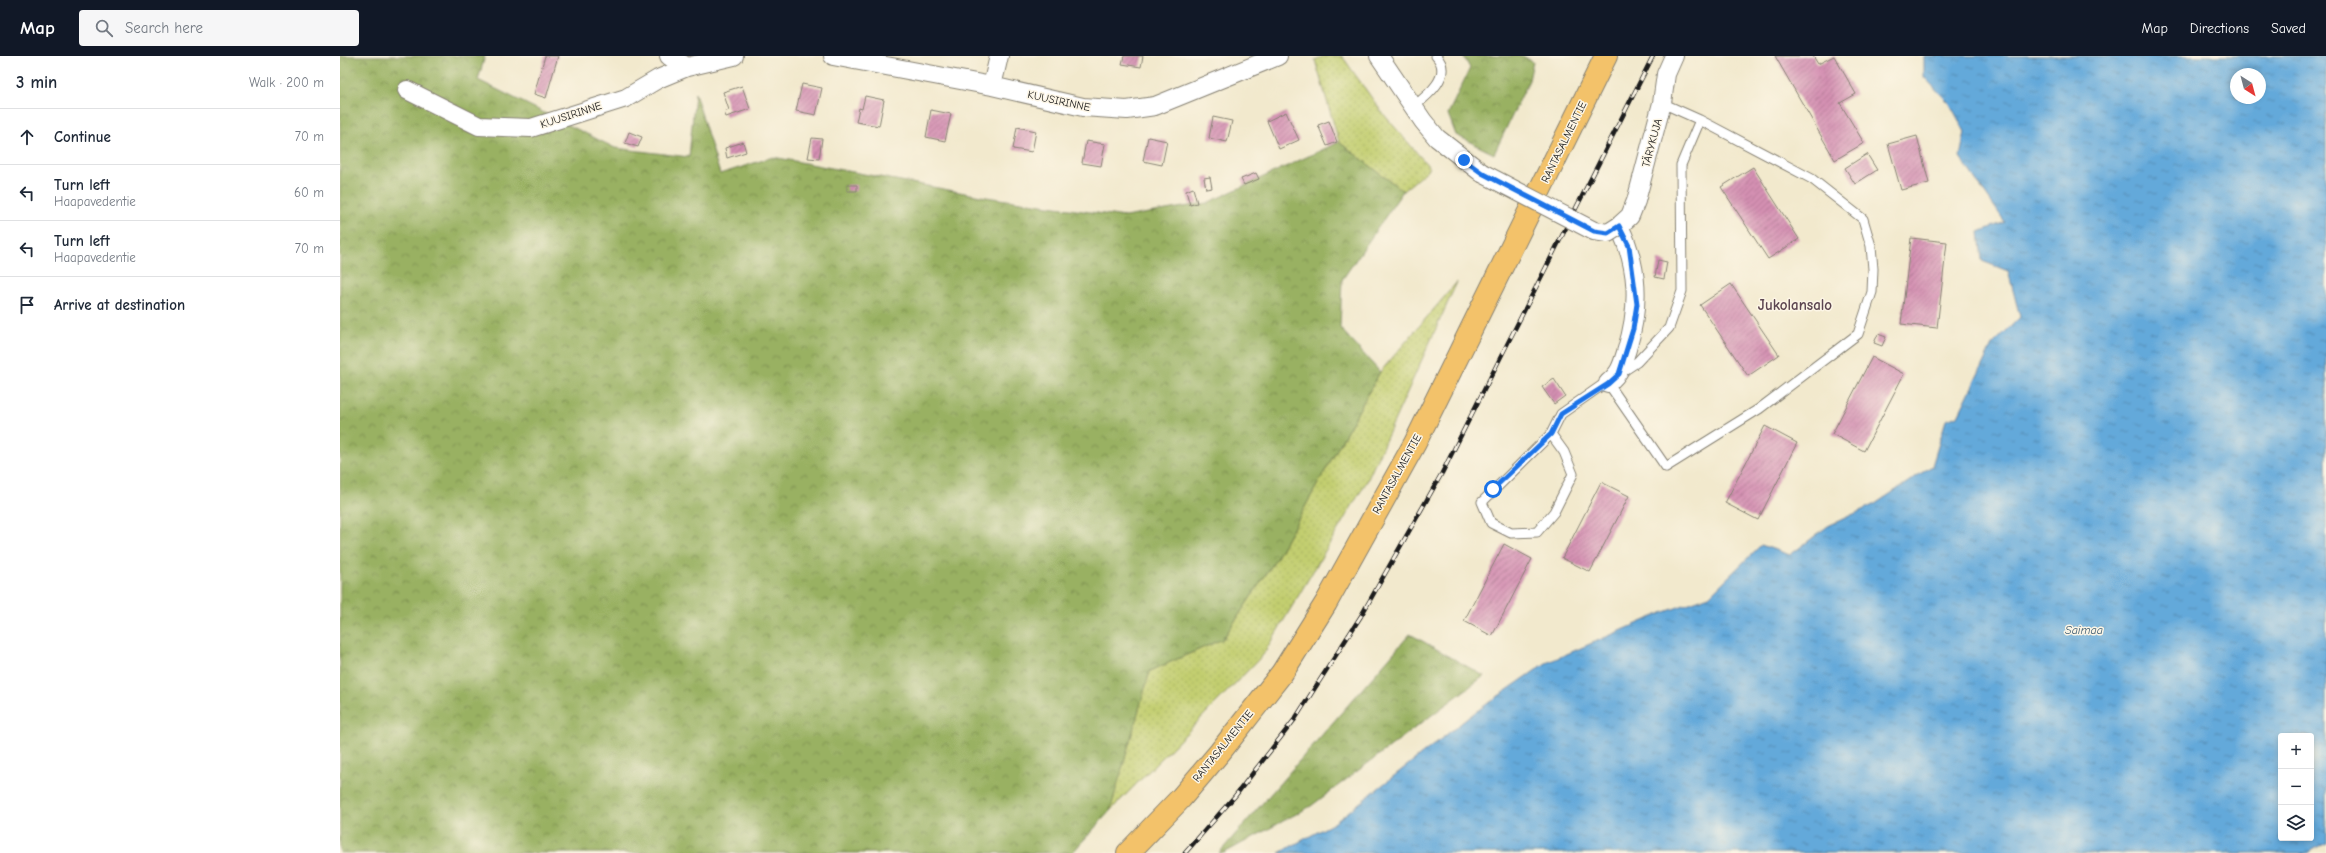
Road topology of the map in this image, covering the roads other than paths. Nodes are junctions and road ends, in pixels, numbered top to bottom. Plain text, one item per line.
1 (669, 56) edge
2 (734, 56) edge
3 (833, 56) edge
4 (999, 56) edge
5 (1278, 56) edge
6 (1379, 56) edge
7 (1436, 56) edge
8 (1606, 56) edge
9 (1674, 56) edge
10 (687, 67) junction
11 (992, 86) junction
12 (407, 90) dead end
13 (1662, 103) junction
14 (1413, 107) junction
15 (1700, 120) junction
16 (1619, 226) junction
17 (1614, 378) junction
18 (1551, 434) junction
19 (1128, 853) edge

1 - 10 street
2 - 10 street, KUUSIRINNE
3 - 11 street, KUUSIRINNE
4 - 11 street
5 - 11 street, KUUSIRINNE
6 - 14 street
7 - 14 lane
8 - 19 highway, RANTASALMENTIE
9 - 13 street, TÄRYKUJA
10 - 12 street, KUUSIRINNE
13 - 15 lane
13 - 16 street, TÄRYKUJA
14 - 16 street, bridge
15 - 17 lane
15 - 17 lane
16 - 17 street
17 - 18 lane
18 - 18 lane

